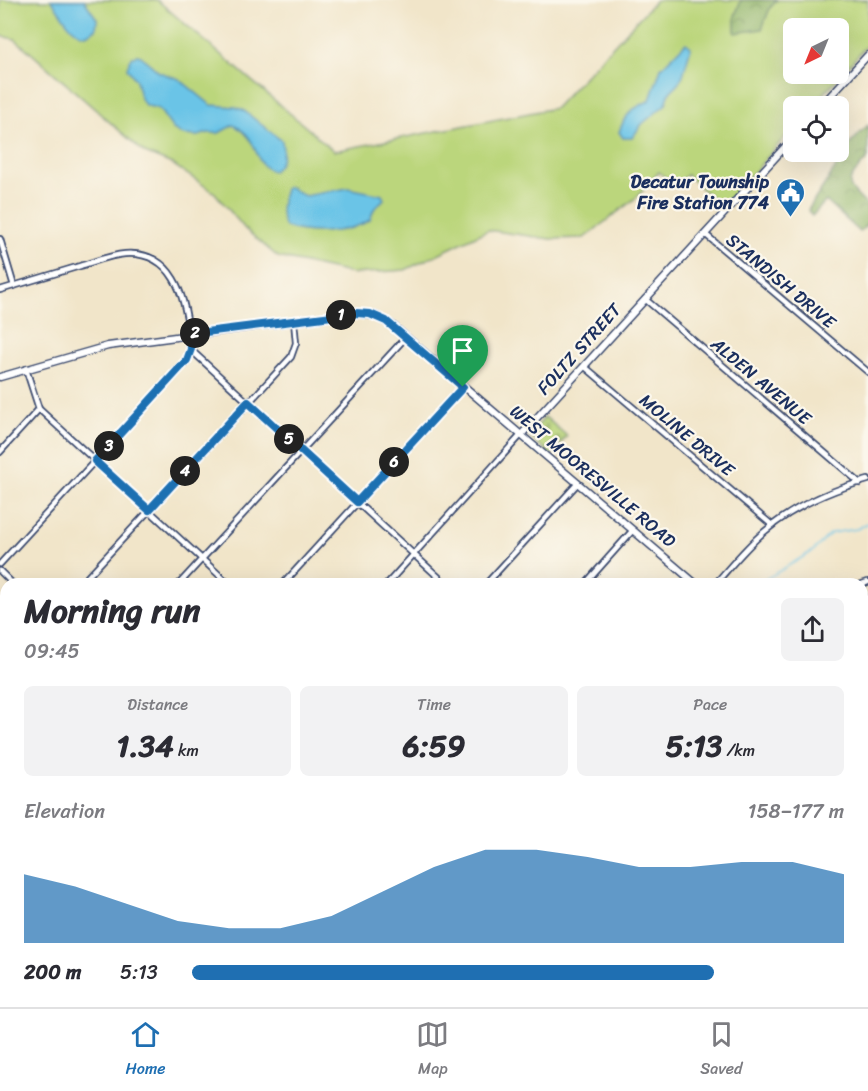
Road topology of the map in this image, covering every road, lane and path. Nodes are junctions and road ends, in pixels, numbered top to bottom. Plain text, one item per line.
1 (868, 55) edge
2 (830, 96) edge
3 (783, 148) edge
4 (705, 234) junction
5 (0, 239) edge
6 (14, 286) junction
7 (0, 290) edge
8 (645, 299) junction
9 (294, 321) junction
10 (190, 334) junction
11 (406, 337) junction
12 (191, 350) junction
13 (584, 366) junction
14 (26, 369) junction
15 (868, 372) edge
16 (0, 377) edge
17 (463, 387) junction
18 (248, 402) junction
19 (39, 409) junction
20 (521, 435) junction
21 (301, 451) junction
22 (0, 452) edge
23 (95, 461) junction
24 (868, 480) edge
25 (578, 483) junction
26 (860, 483) junction
27 (357, 502) junction
28 (149, 510) junction
29 (772, 525) junction
30 (633, 531) junction
31 (414, 554) junction
32 (202, 559) junction
33 (0, 564) edge
34 (87, 578) edge
35 (185, 578) edge
36 (223, 578) edge
37 (288, 578) edge
38 (392, 578) edge
39 (440, 578) edge
40 (491, 578) edge
41 (590, 578) edge
42 (688, 578) edge
43 (721, 578) edge

1 - 2 main road
3 - 4 main road, FOLTZ STREET
4 - 8 main road, FOLTZ STREET
4 - 15 street, STANDISH DRIVE
5 - 6 street
6 - 7 street
6 - 10 street
8 - 13 main road, FOLTZ STREET
8 - 26 street, ALDEN AVENUE
9 - 10 main road, WEST MOORESVILLE ROAD
9 - 11 main road, WEST MOORESVILLE ROAD
9 - 18 street
10 - 12 street
10 - 14 main road, WEST MOORESVILLE ROAD
11 - 17 main road, WEST MOORESVILLE ROAD
11 - 21 street
12 - 18 street
12 - 23 street
13 - 20 main road, FOLTZ STREET
13 - 29 street, MOLINE DRIVE
14 - 16 main road, WEST MOORESVILLE ROAD
14 - 19 street
17 - 20 main road, WEST MOORESVILLE ROAD
17 - 27 street
18 - 21 street
18 - 28 street
19 - 22 street
19 - 23 street
20 - 25 main road, WEST MOORESVILLE ROAD
20 - 31 street, FOLTZ STREET
21 - 27 street
21 - 32 street
23 - 28 street
23 - 33 street
24 - 26 street
25 - 30 main road, WEST MOORESVILLE ROAD
25 - 40 street
26 - 29 street
27 - 31 street
27 - 37 street
28 - 32 street
28 - 34 street
29 - 43 street
30 - 41 street
30 - 42 main road, WEST MOORESVILLE ROAD
31 - 38 street, FOLTZ STREET
31 - 39 street
32 - 35 street
32 - 36 street

